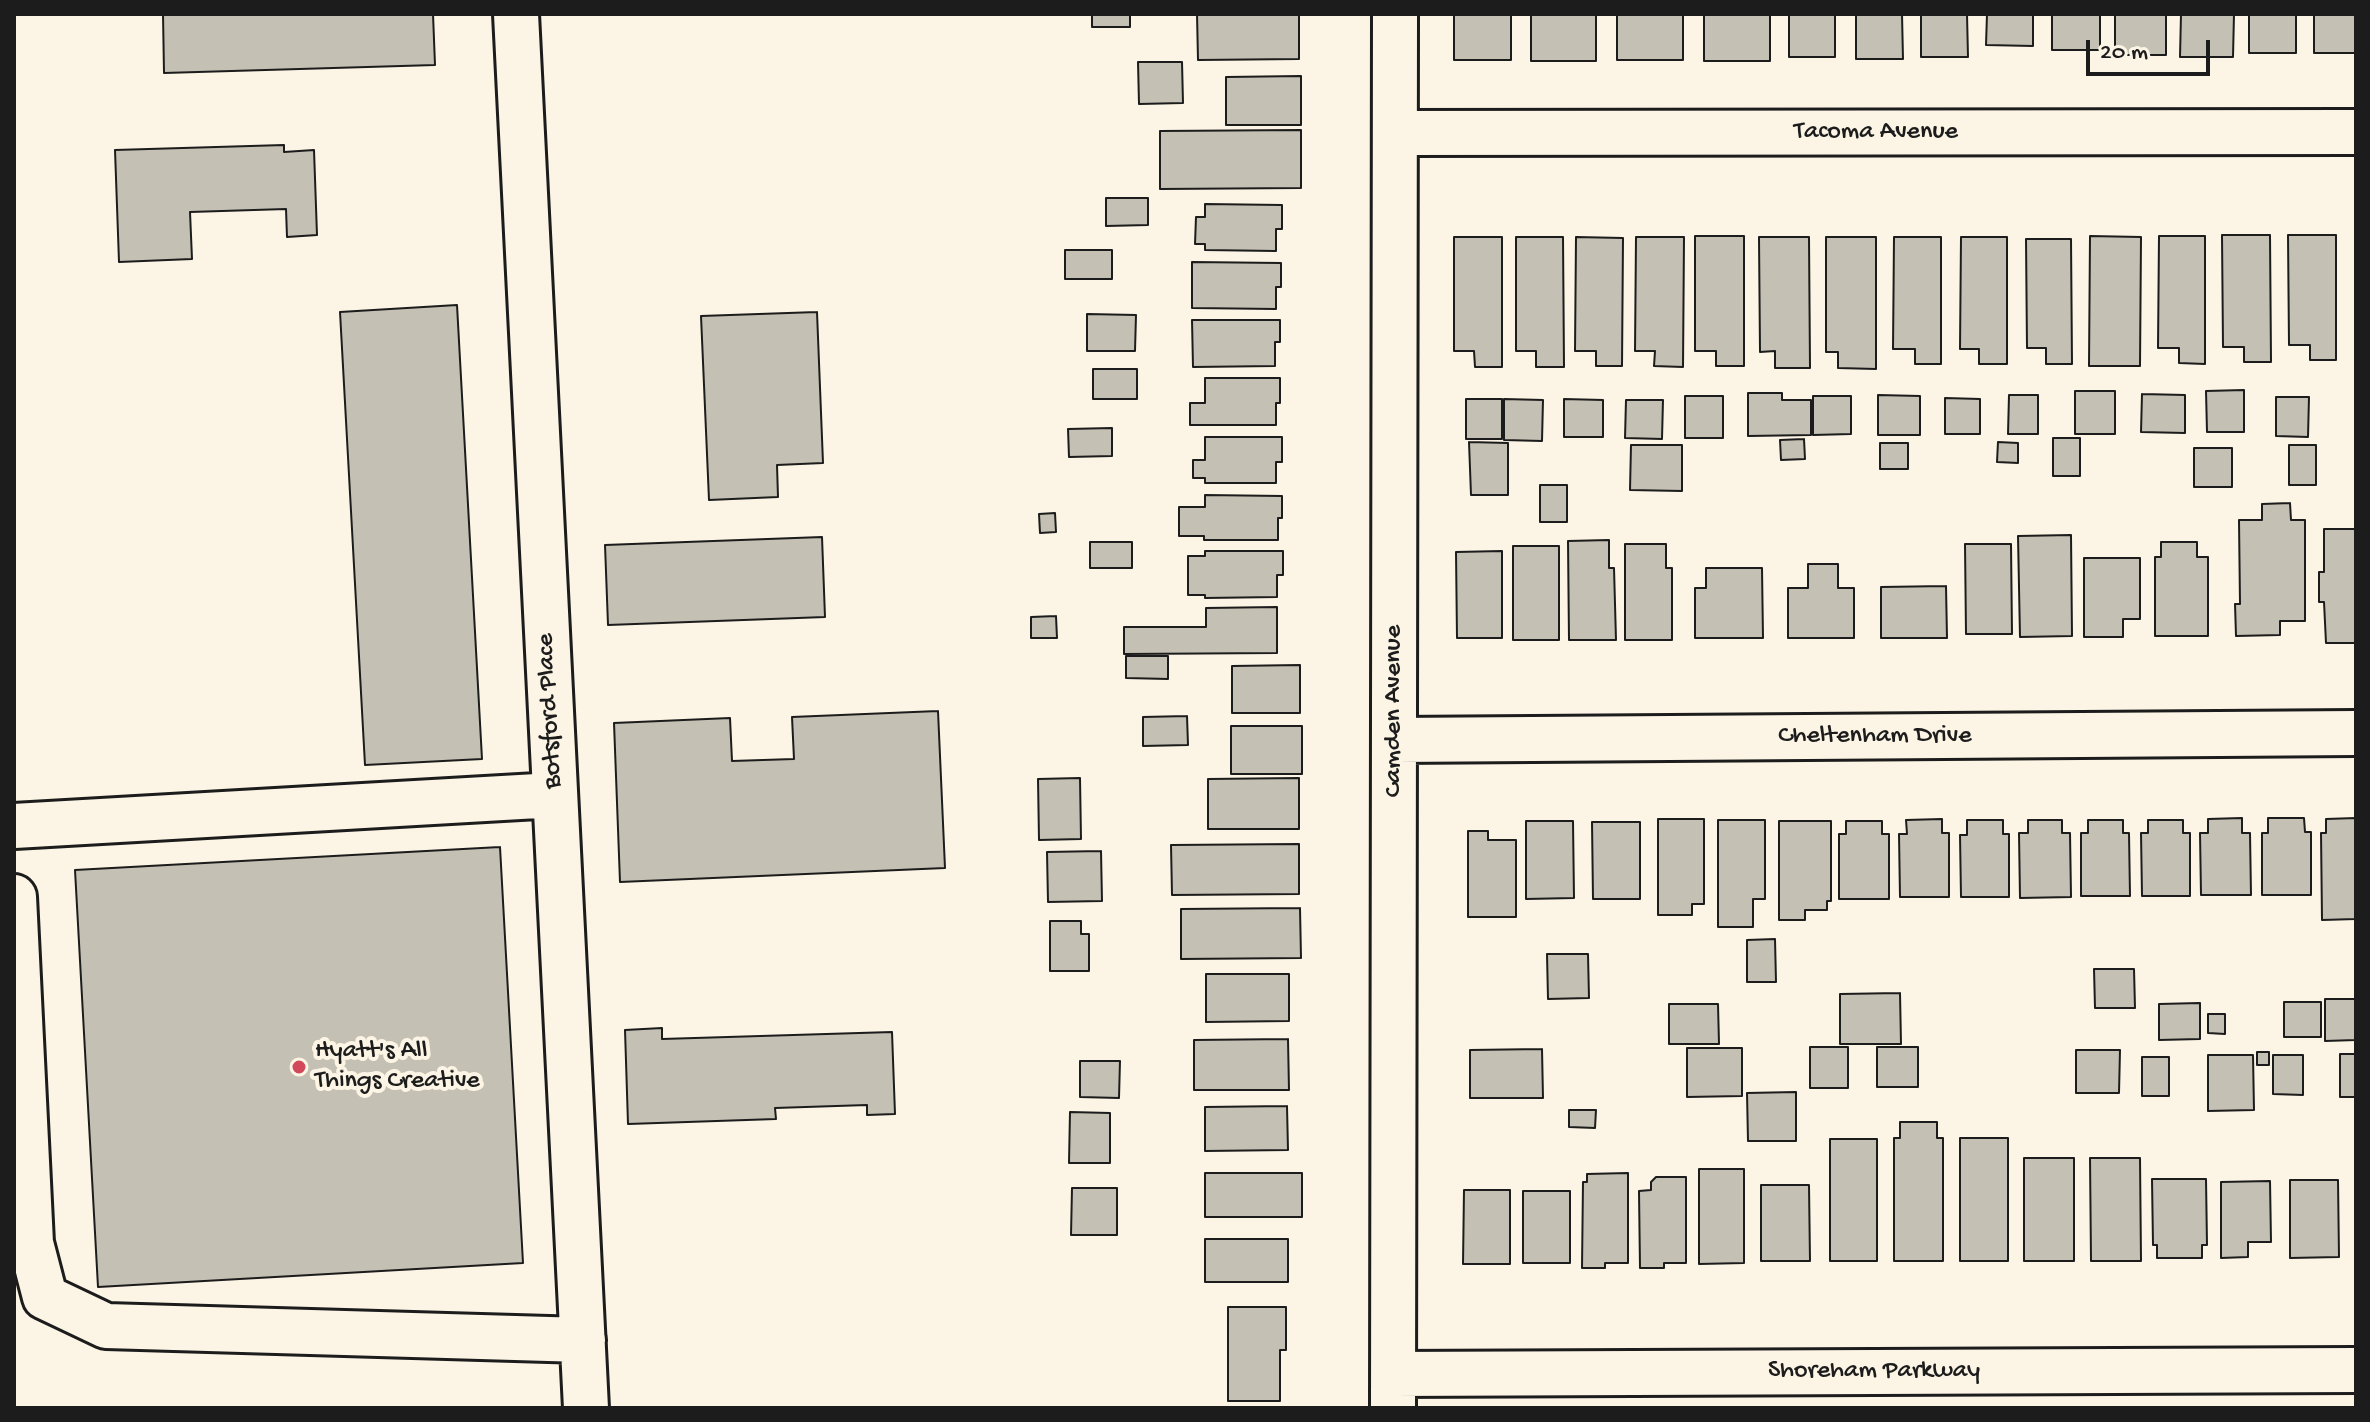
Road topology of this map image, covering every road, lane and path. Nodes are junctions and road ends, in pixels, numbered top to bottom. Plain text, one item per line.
1 (516, 14) edge
2 (1395, 14) edge
3 (2356, 132) edge
4 (1395, 133) junction
5 (2356, 733) edge
6 (1395, 740) junction
7 (555, 795) junction
8 (14, 826) edge
9 (14, 897) edge
10 (583, 1340) junction
11 (2356, 1370) edge
12 (1393, 1391) edge
13 (586, 1408) edge

1 - 7 street, Botsford Place
2 - 4 street, Camden Avenue
3 - 4 street, Tacoma Avenue
4 - 6 street, Camden Avenue
5 - 6 street, Cheltenham Drive
6 - 12 street, Camden Avenue
7 - 8 street
7 - 10 street, Botsford Place
9 - 10 street
10 - 13 street, Botsford Place
11 - 12 street, Shoreham Parkway

